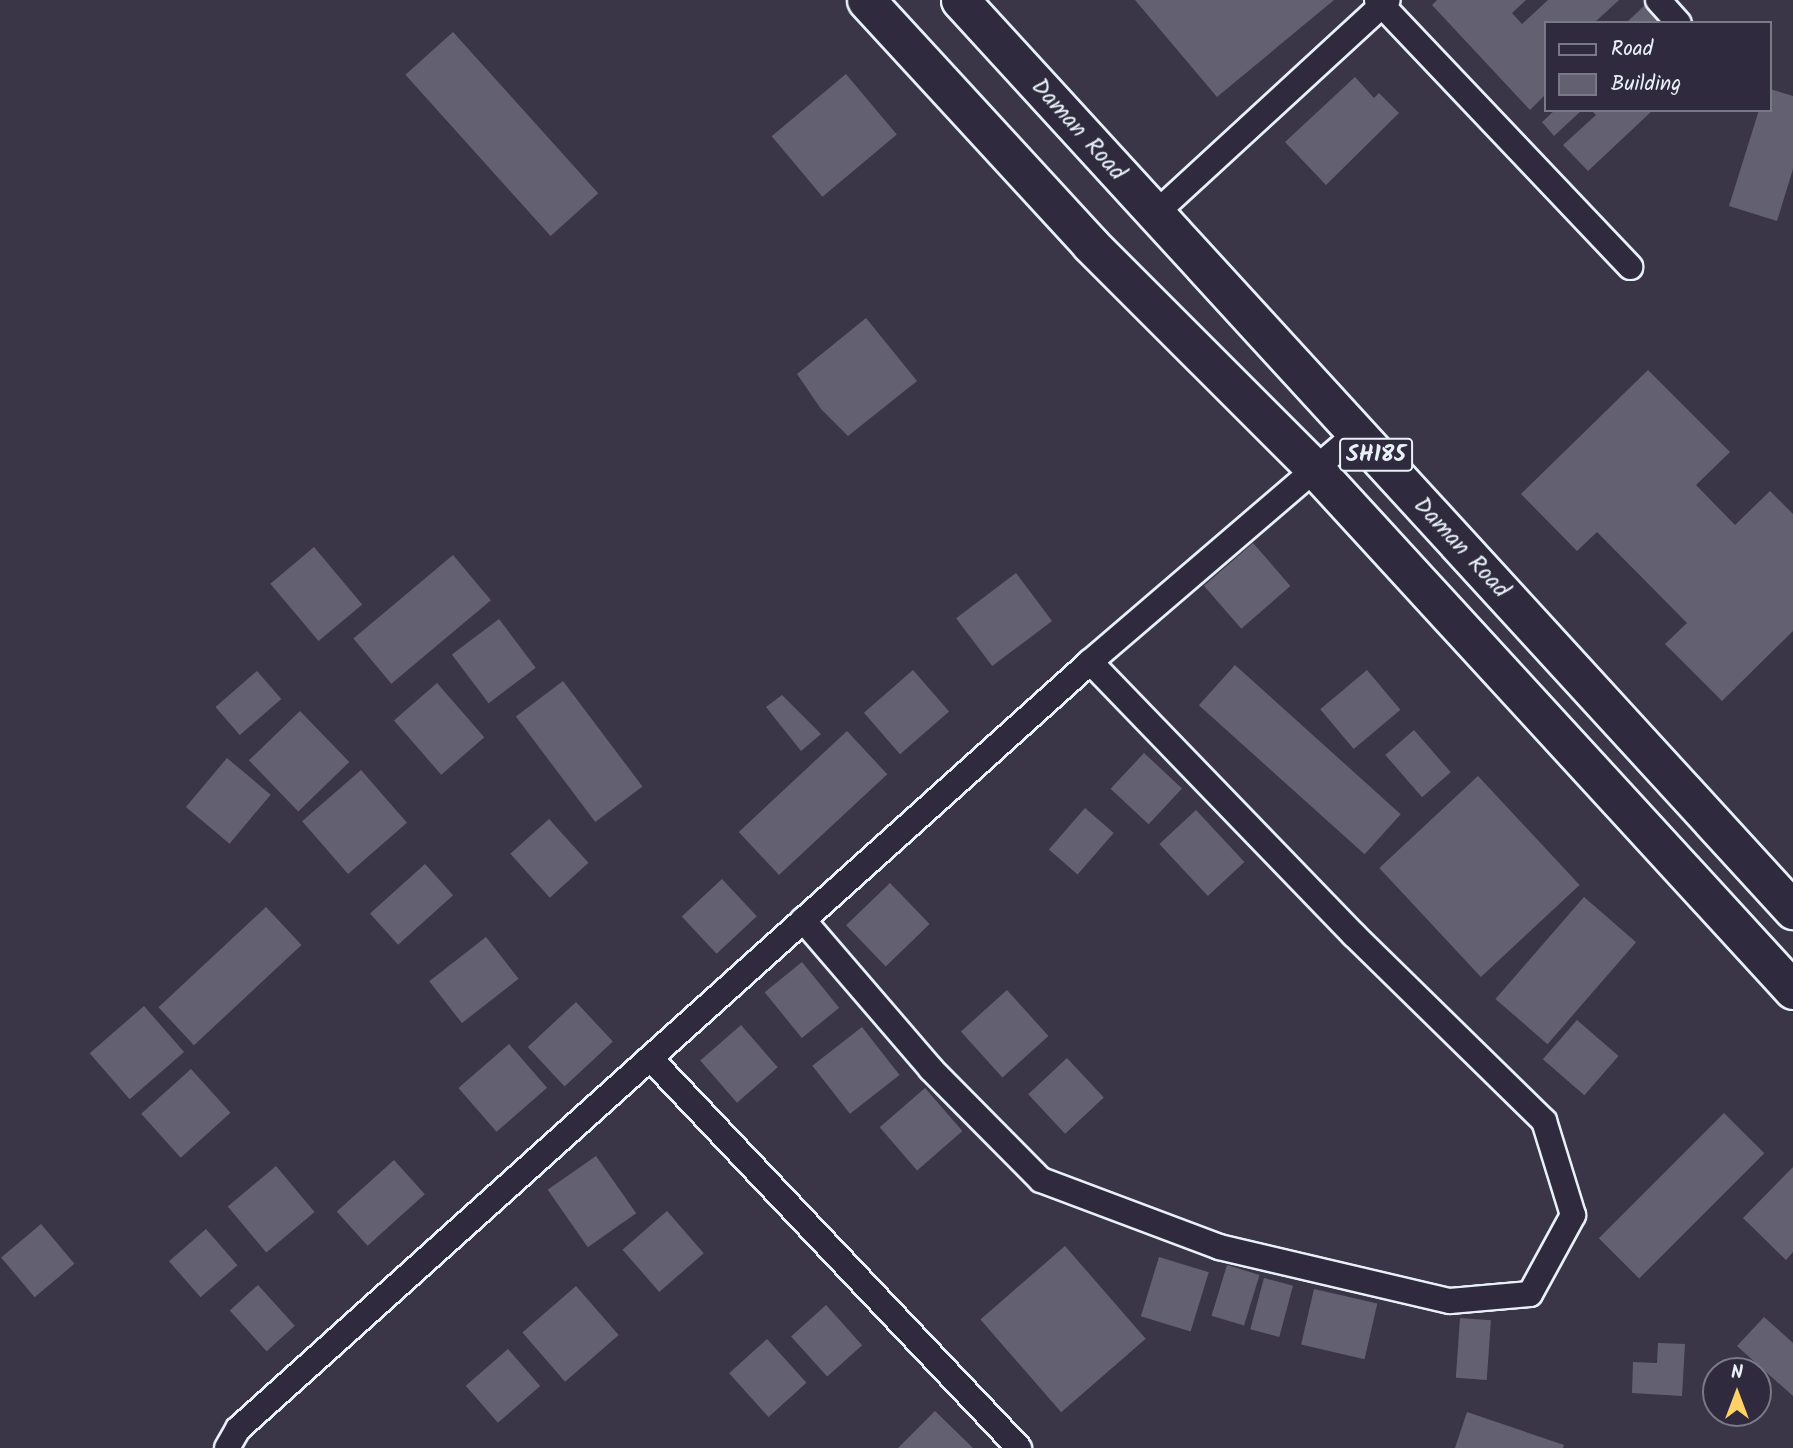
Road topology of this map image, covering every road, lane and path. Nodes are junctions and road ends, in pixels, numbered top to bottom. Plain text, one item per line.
1 (866, 0) edge
2 (960, 0) edge
3 (1658, 0) edge
4 (1382, 2) edge
5 (1677, 21) edge
6 (1155, 214) junction
7 (1630, 267) dead end
8 (1356, 434) junction
9 (1315, 469) junction
10 (1090, 662) junction
11 (1793, 910) edge
12 (803, 920) junction
13 (1793, 990) edge
14 (650, 1058) junction
15 (227, 1448) edge
16 (1019, 1448) edge

1 - 9 main road
2 - 6 main road, Daman Road / SH185
3 - 5 street
4 - 6 street
4 - 7 street
6 - 8 main road, Daman Road / SH185
8 - 9 street
8 - 11 main road, Daman Road / SH185
9 - 10 street
9 - 13 main road
10 - 12 street
10 - 12 street
12 - 14 street
14 - 15 street
14 - 16 street

